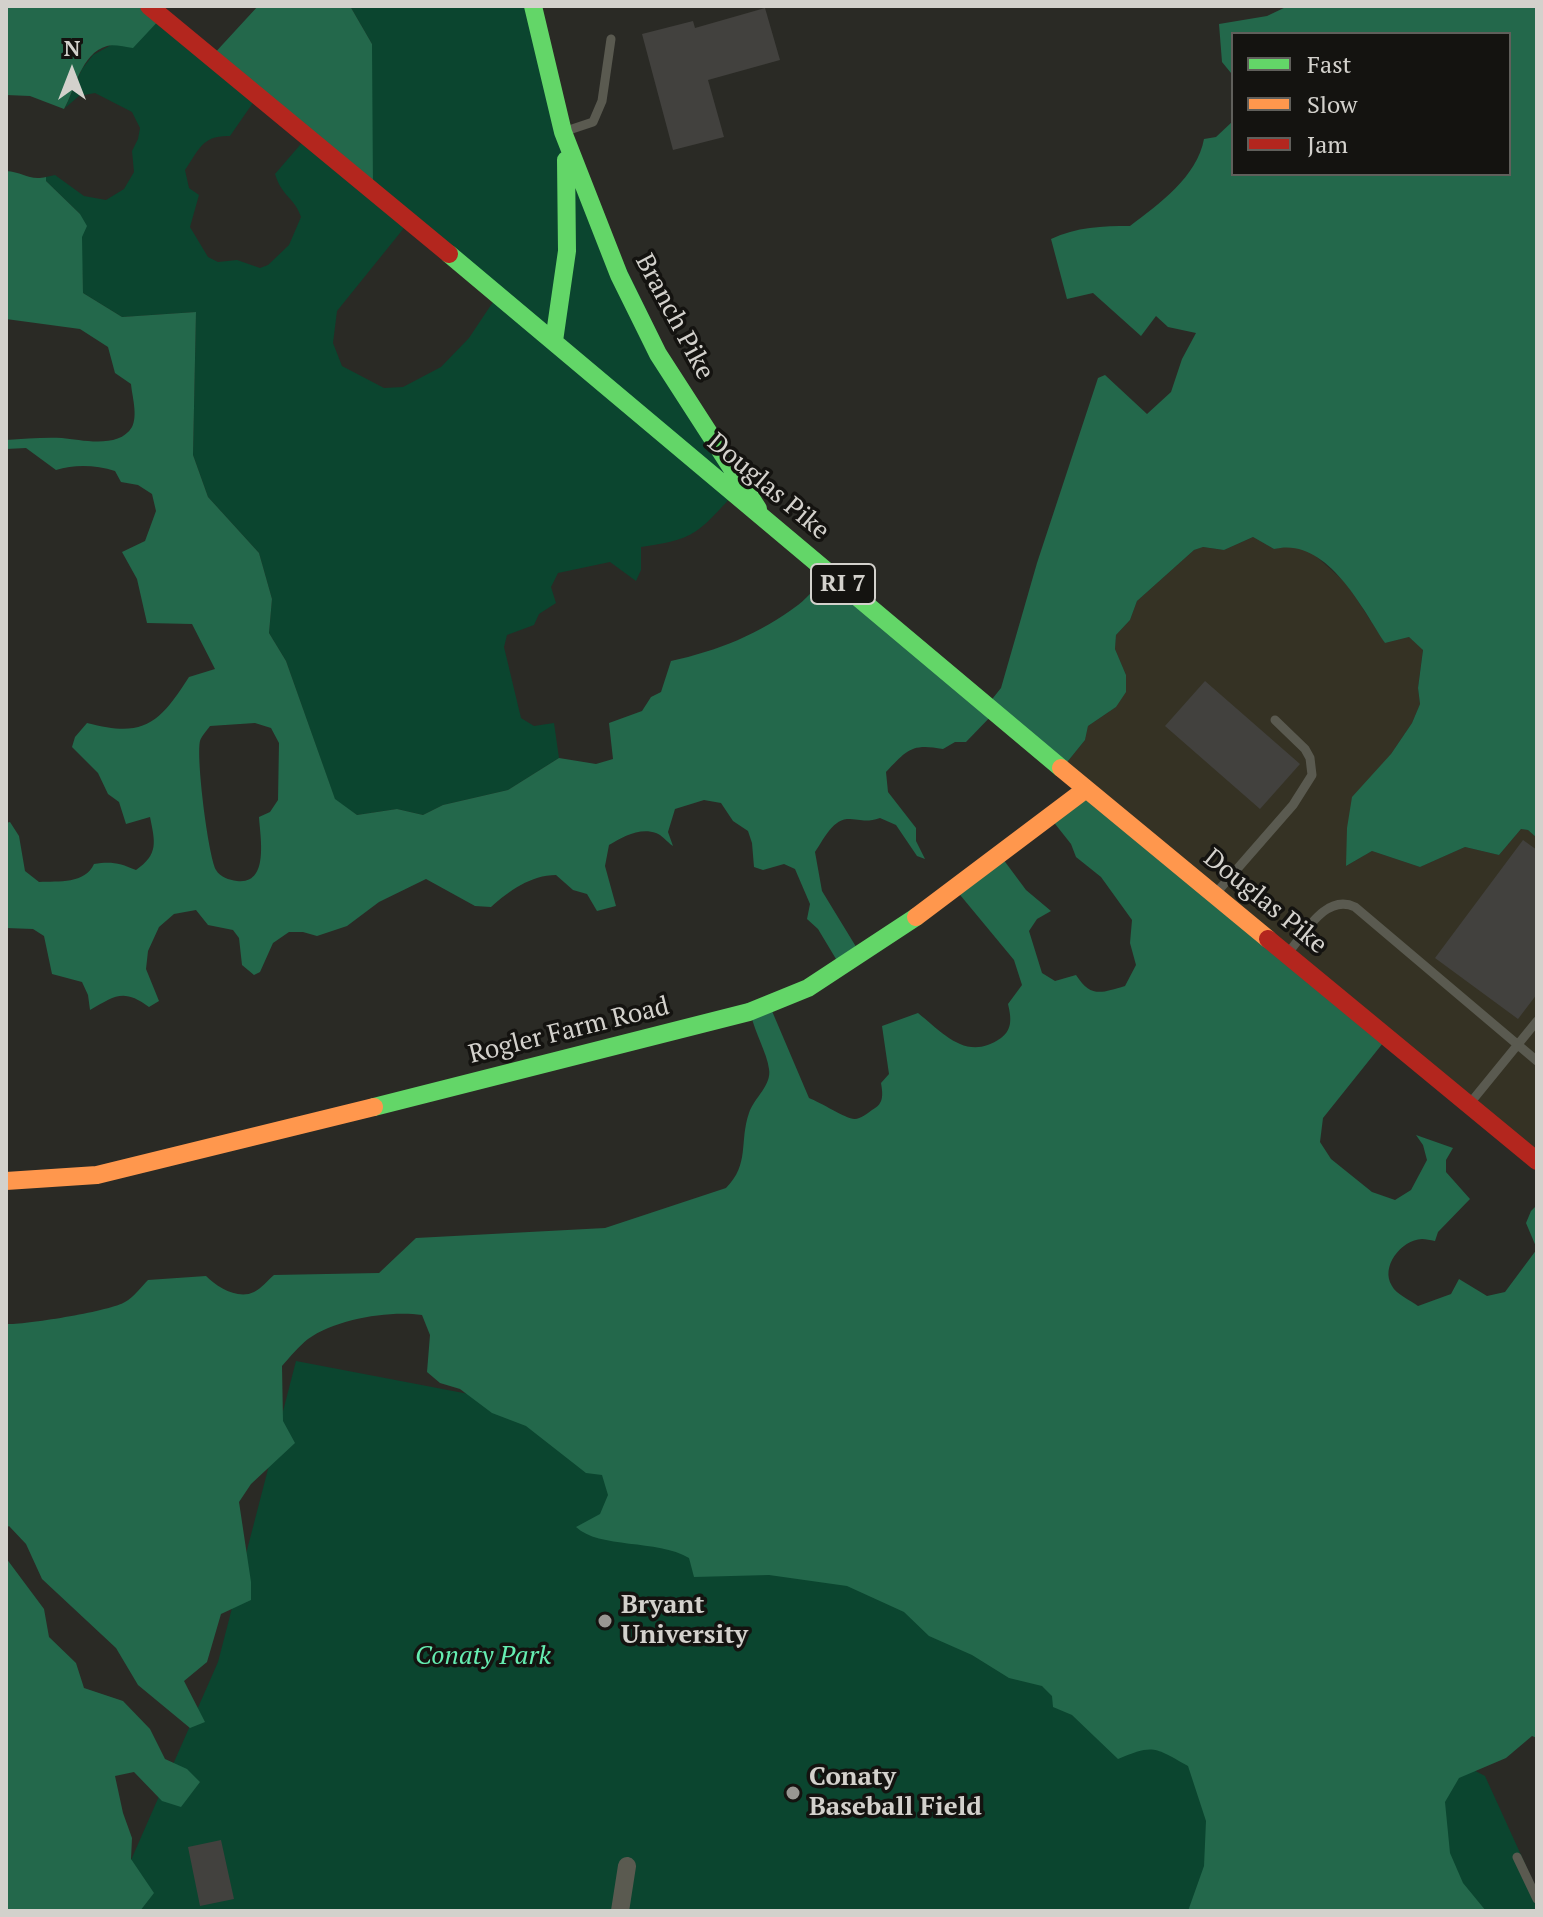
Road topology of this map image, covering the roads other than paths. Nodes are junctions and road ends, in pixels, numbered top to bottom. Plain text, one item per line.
1 (149, 6) edge
2 (533, 6) edge
3 (611, 39) dead end
4 (563, 132) junction
5 (554, 341) junction
6 (762, 516) junction
7 (1275, 720) dead end
8 (1086, 789) junction
9 (1215, 895) junction
10 (1287, 954) junction
11 (1537, 1021) edge
12 (1518, 1045) junction
13 (1537, 1061) edge
14 (1469, 1105) junction
15 (1537, 1161) edge
16 (6, 1181) edge
17 (1517, 1857) dead end
18 (627, 1866) dead end
19 (1537, 1899) edge
20 (620, 1911) edge

1 - 5 main road, Douglas Pike / RI 7
2 - 4 main road, Branch Pike
3 - 4 lane
4 - 5 main road, Branch Pike
4 - 6 main road, Branch Pike
5 - 6 main road, Douglas Pike / RI 7
6 - 8 main road, Douglas Pike / RI 7
7 - 9 lane
8 - 9 main road, Douglas Pike / RI 7
8 - 16 main road, Rogler Farm Road
9 - 10 main road, Douglas Pike / RI 7
10 - 12 lane
10 - 14 main road, Douglas Pike / RI 7
11 - 12 lane
12 - 13 lane
12 - 14 lane
14 - 15 main road, Douglas Pike / RI 7
17 - 19 lane
18 - 20 street

